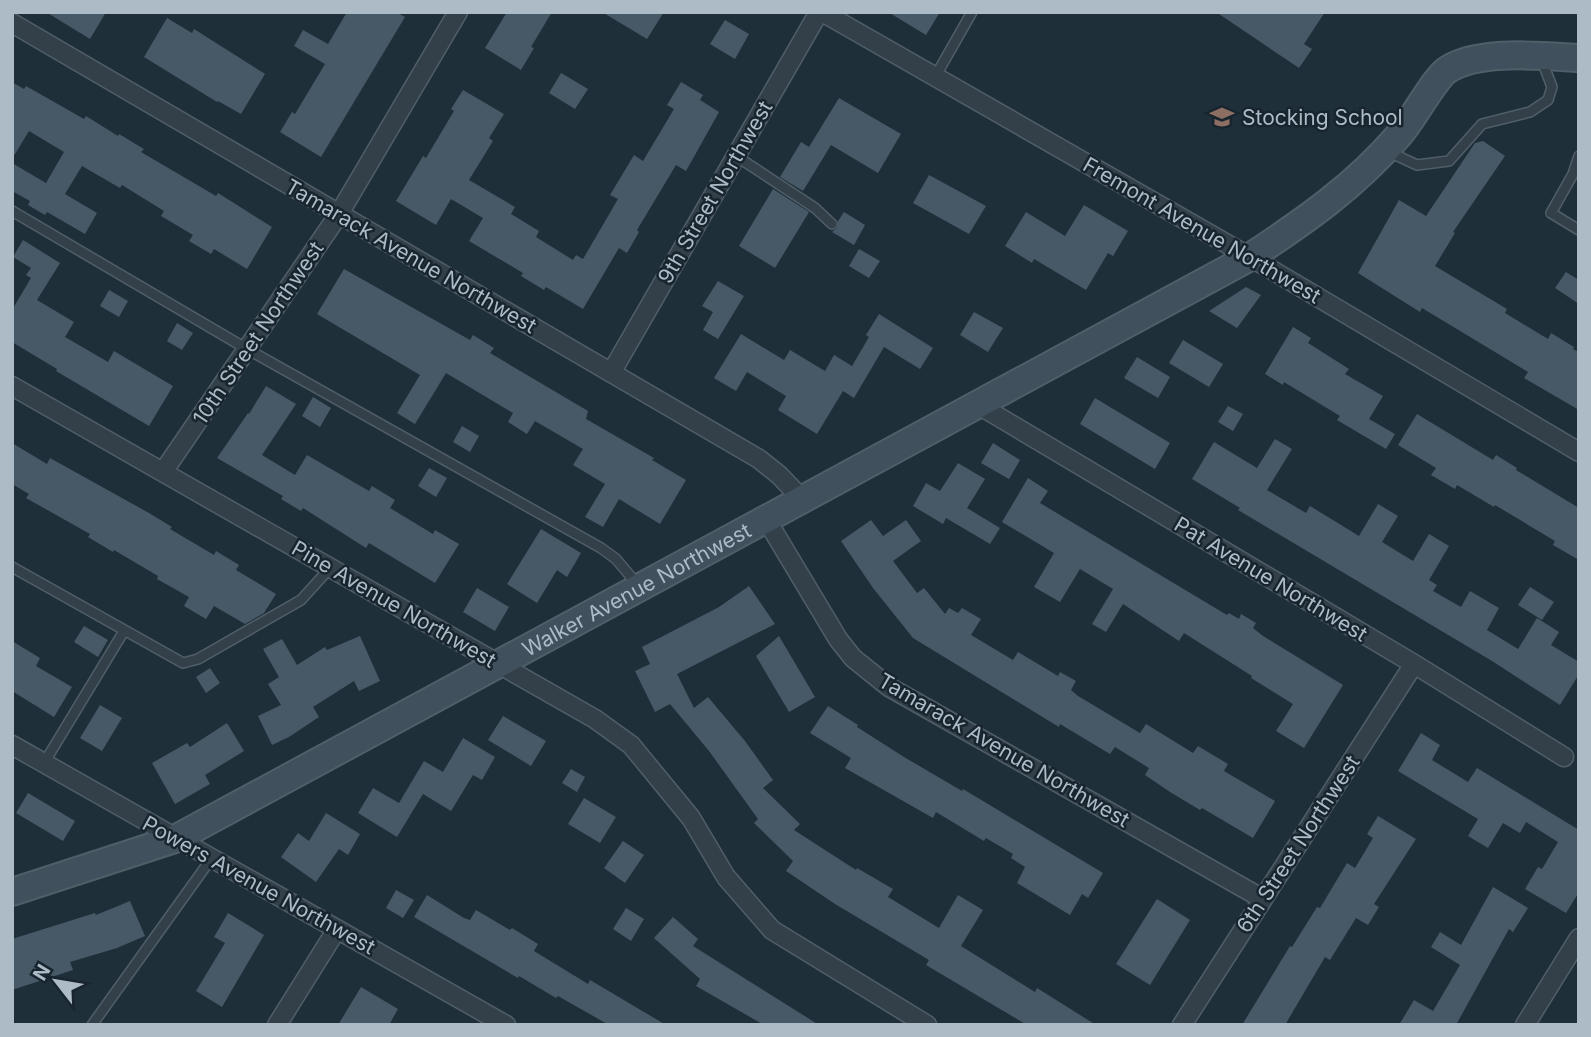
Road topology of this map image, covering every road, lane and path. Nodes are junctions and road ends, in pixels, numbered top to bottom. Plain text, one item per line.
1 (458, 12) edge
2 (821, 12) edge
3 (972, 12) edge
4 (12, 23) edge
5 (1541, 57) junction
6 (1579, 58) edge
7 (935, 77) junction
8 (1385, 150) junction
9 (736, 156) junction
10 (1579, 156) edge
11 (1576, 176) edge
12 (12, 211) edge
13 (339, 214) junction
14 (832, 224) dead end
15 (1579, 230) edge
16 (1250, 257) junction
17 (247, 349) junction
18 (611, 373) junction
19 (12, 386) edge
20 (977, 404) junction
21 (1579, 452) edge
22 (163, 472) junction
23 (802, 499) junction
24 (766, 519) junction
25 (12, 567) edge
26 (330, 568) junction
27 (641, 588) junction
28 (124, 631) junction
29 (499, 664) junction
30 (1415, 664) junction
31 (12, 745) edge
32 (1564, 757) dead end
33 (44, 763) junction
34 (175, 839) junction
35 (211, 859) junction
36 (12, 892) edge
37 (1263, 899) junction
38 (337, 929) junction
39 (1579, 938) edge
40 (92, 1025) edge
41 (277, 1025) edge
42 (506, 1025) edge
43 (927, 1025) edge
44 (1182, 1025) edge
45 (1525, 1025) edge

1 - 13 street, 10th Street Northwest
2 - 7 street, Fremont Avenue Northwest
2 - 9 street, 9th Street Northwest
3 - 7 lane
4 - 13 street, Tamarack Avenue Northwest
5 - 6 main road
5 - 8 main road, Walker Avenue Northwest
5 - 8 lane
7 - 16 street, Fremont Avenue Northwest
8 - 16 main road, Walker Avenue Northwest
9 - 14 lane
9 - 18 street, 9th Street Northwest
10 - 11 lane
11 - 15 lane
12 - 17 lane
13 - 17 street, 10th Street Northwest
13 - 18 street, Tamarack Avenue Northwest
16 - 20 main road, Walker Avenue Northwest
16 - 21 street, Fremont Avenue Northwest
17 - 22 street, 10th Street Northwest
17 - 27 lane
18 - 23 street, Tamarack Avenue Northwest
19 - 22 street, Pine Avenue Northwest
20 - 23 main road, Walker Avenue Northwest
20 - 30 street, Pat Avenue Northwest
22 - 26 street, Pine Avenue Northwest
23 - 24 main road, Walker Avenue Northwest
24 - 27 main road, Walker Avenue Northwest
24 - 37 street, Tamarack Avenue Northwest
25 - 28 lane
26 - 28 lane
26 - 29 street, Pine Avenue Northwest
27 - 29 main road, Walker Avenue Northwest
28 - 33 lane
29 - 34 main road, Walker Avenue Northwest
29 - 43 street, Pine Avenue Northwest
30 - 32 street, Pat Avenue Northwest
30 - 37 street, 6th Street Northwest
31 - 33 street, Powers Avenue Northwest
33 - 34 street, Powers Avenue Northwest
34 - 35 street, Powers Avenue Northwest
34 - 36 main road, Walker Avenue Northwest
35 - 38 street, Powers Avenue Northwest
35 - 40 lane
37 - 44 street, 6th Street Northwest
38 - 41 street
38 - 42 street, Powers Avenue Northwest
39 - 45 street

